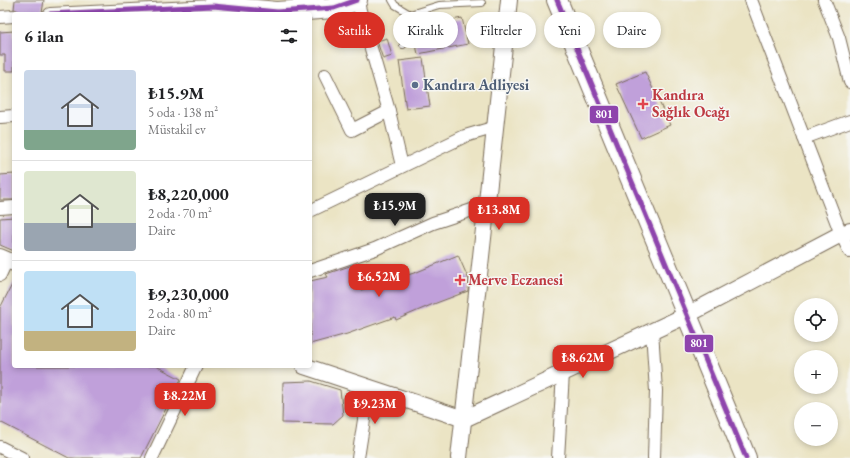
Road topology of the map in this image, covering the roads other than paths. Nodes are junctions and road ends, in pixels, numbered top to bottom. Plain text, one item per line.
1 (357, 0) edge
2 (392, 0) edge
3 (510, 0) edge
4 (557, 0) edge
5 (750, 0) edge
6 (824, 0) edge
7 (482, 3) dead end
8 (104, 6) edge
9 (212, 7) edge
10 (74, 12) edge
11 (121, 12) edge
12 (266, 12) edge
13 (407, 12) edge
14 (416, 12) edge
15 (12, 16) edge
16 (0, 17) edge
17 (326, 75) dead end
18 (850, 82) edge
19 (389, 111) junction
20 (12, 116) edge
21 (0, 117) edge
22 (850, 121) edge
23 (496, 127) junction
24 (804, 138) junction
25 (402, 166) junction
26 (487, 205) junction
27 (12, 207) edge
28 (0, 208) edge
29 (312, 210) edge
30 (846, 233) edge
31 (850, 252) edge
32 (7, 260) edge
33 (312, 270) edge
34 (0, 275) edge
35 (687, 315) junction
36 (652, 331) junction
37 (195, 368) edge
38 (310, 368) edge
39 (563, 373) junction
40 (369, 388) junction
41 (464, 419) junction
42 (0, 447) edge
43 (22, 458) edge
44 (152, 458) edge
45 (358, 458) edge
46 (459, 458) edge
47 (558, 458) edge
48 (654, 458) edge
49 (746, 458) edge

1 - 12 main road
1 - 19 street
2 - 13 lane
3 - 23 street
4 - 35 main road
5 - 24 street
6 - 18 street
7 - 14 lane
8 - 10 street
8 - 11 street
9 - 11 street
9 - 12 main road
15 - 16 street
17 - 19 street
19 - 25 street
20 - 21 street
22 - 24 street
23 - 25 street
23 - 26 street
24 - 30 street
25 - 29 street
26 - 33 street
26 - 41 street
27 - 28 street
30 - 31 street
30 - 35 street
32 - 34 street
35 - 36 street
35 - 49 main road
36 - 39 street
36 - 48 street
37 - 44 street
38 - 40 street
39 - 41 street
39 - 47 street
40 - 41 street
40 - 45 street
41 - 46 street
42 - 43 street

